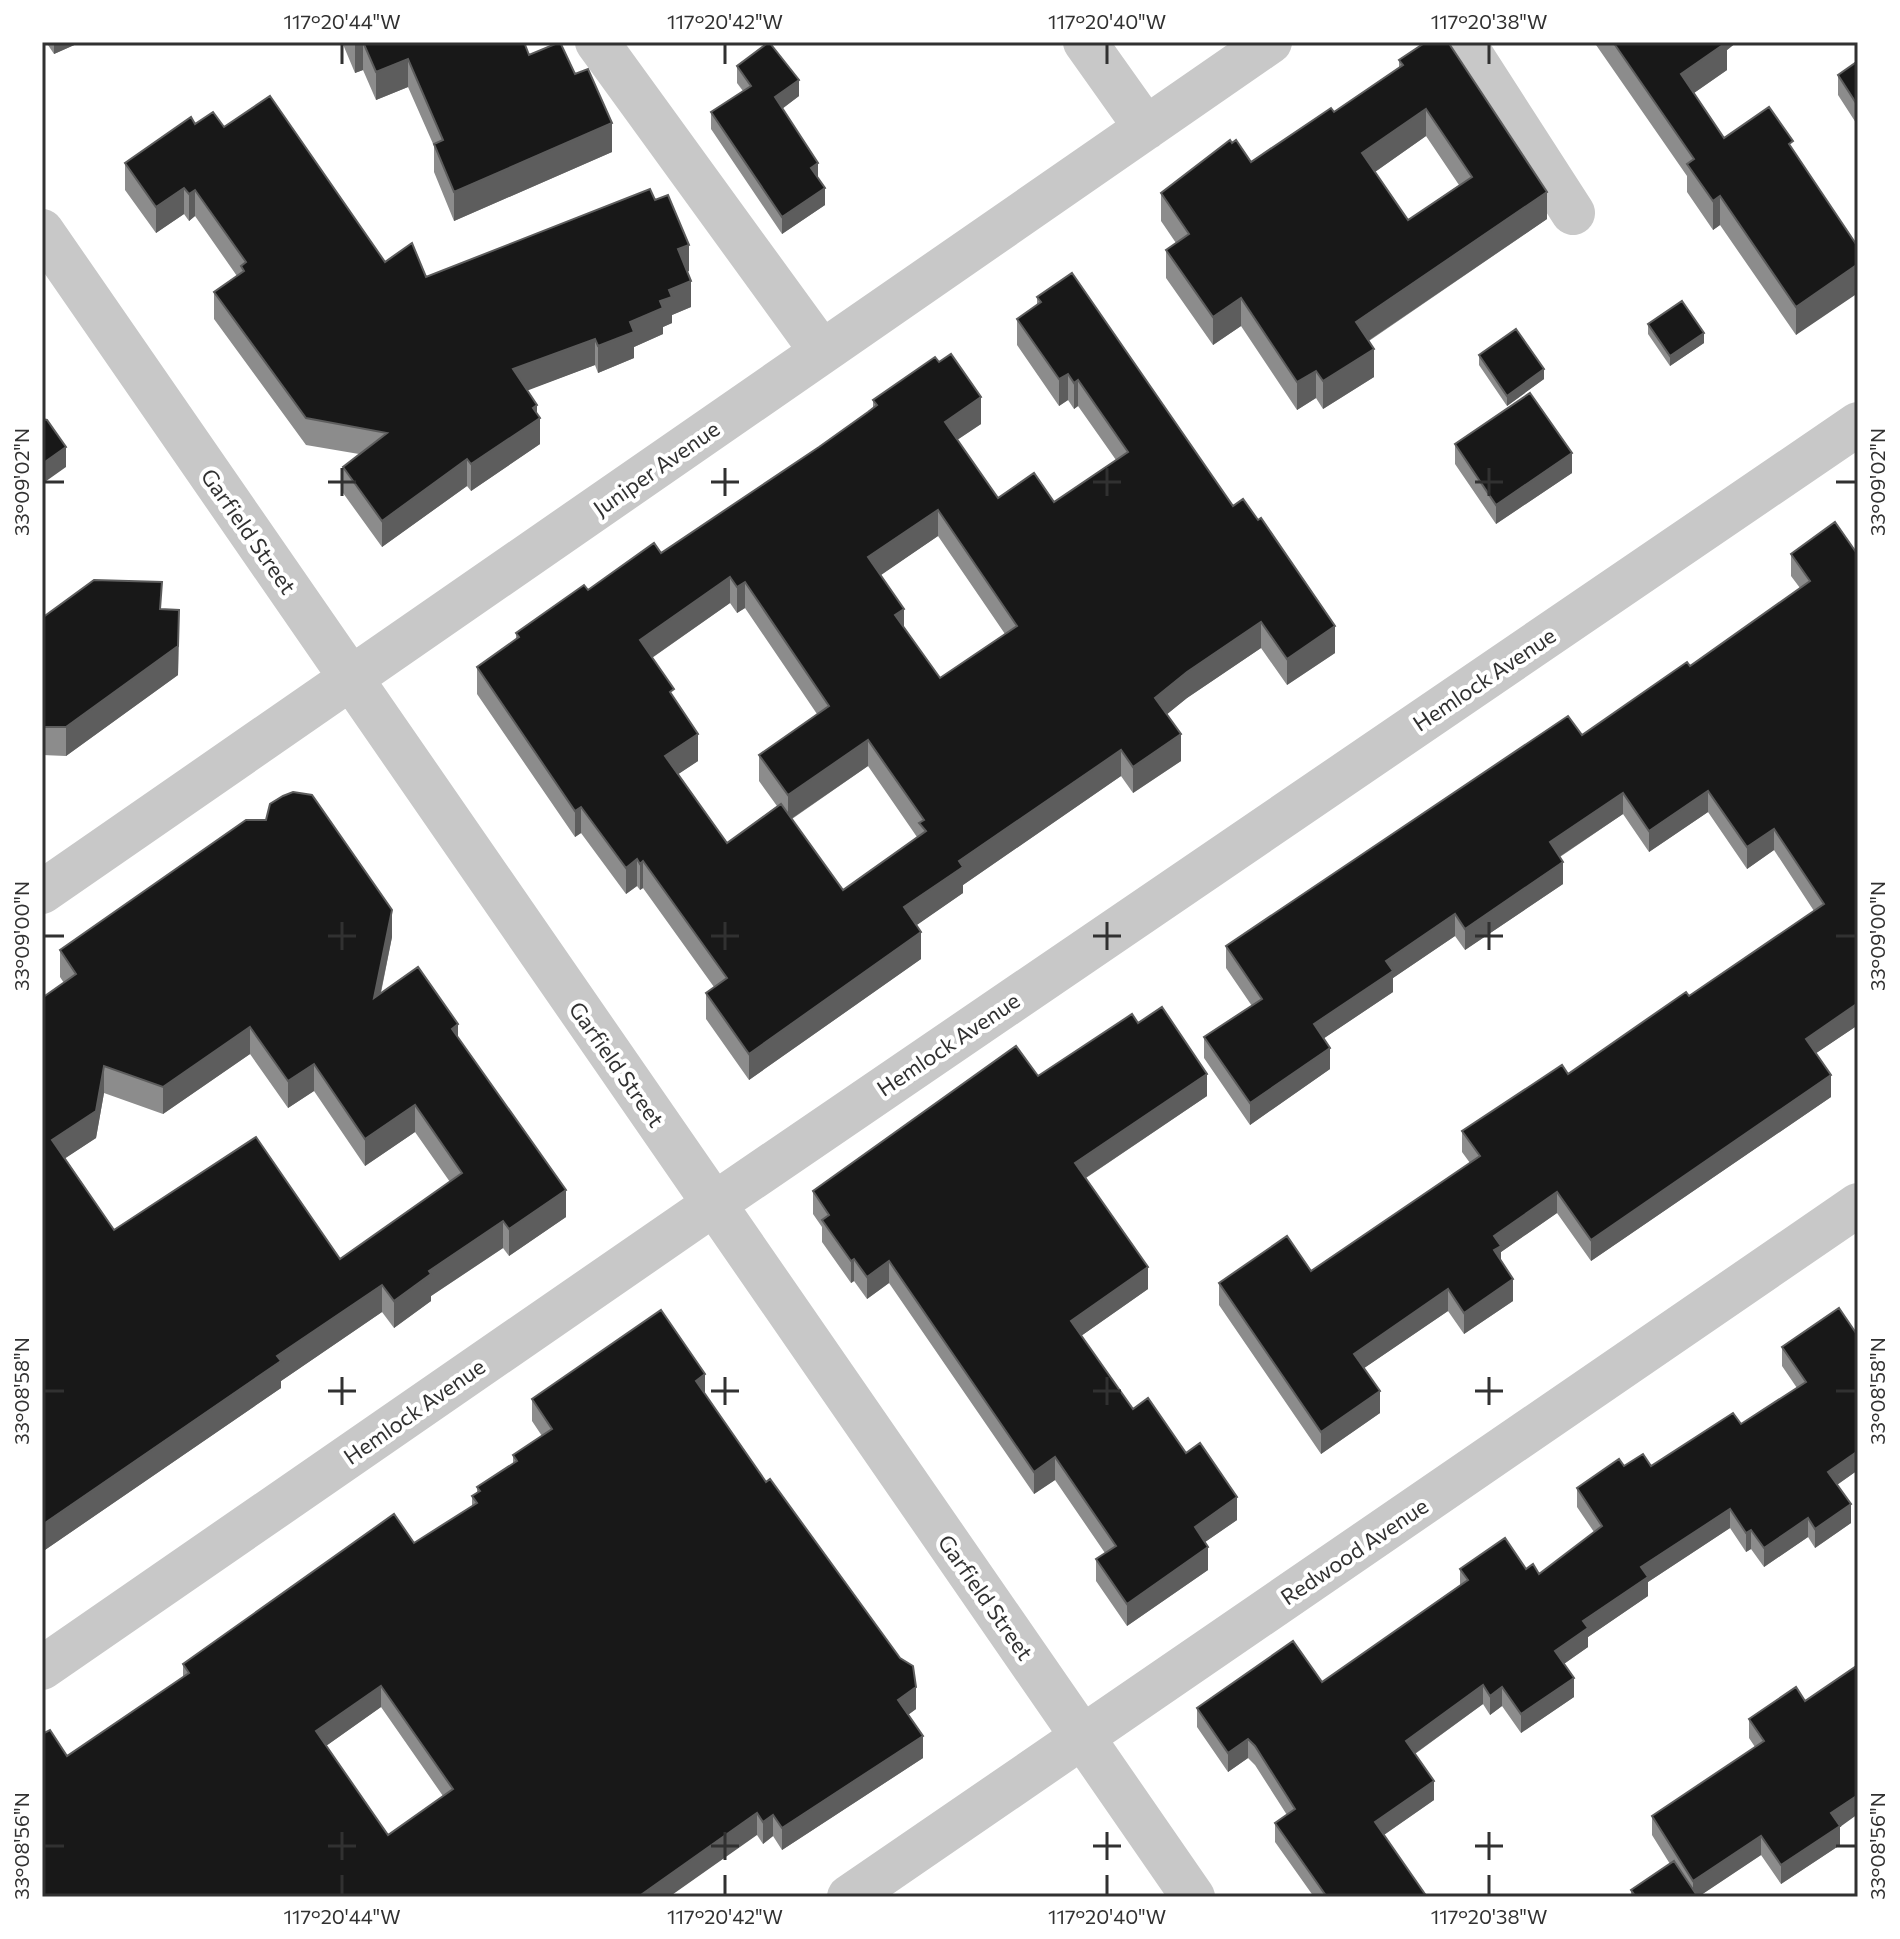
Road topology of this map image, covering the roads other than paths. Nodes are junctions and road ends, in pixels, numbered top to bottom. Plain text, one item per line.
1 (597, 42) edge
2 (1085, 42) edge
3 (1270, 42) edge
4 (1463, 42) edge
5 (1146, 128) junction
6 (1573, 213) dead end
7 (42, 231) edge
8 (822, 352) junction
9 (1858, 424) edge
10 (352, 680) junction
11 (42, 892) edge
12 (714, 1204) junction
13 (1858, 1205) edge
14 (42, 1668) edge
15 (1083, 1737) junction
16 (849, 1897) edge
17 (1193, 1897) edge

1 - 8 street
2 - 5 street
3 - 5 street, Juniper Avenue
4 - 6 street
5 - 8 street, Juniper Avenue
7 - 10 street, Garfield Street
8 - 10 street, Juniper Avenue
9 - 12 street, Hemlock Avenue
10 - 11 street, Juniper Avenue
10 - 12 street, Garfield Street
12 - 14 street, Hemlock Avenue
12 - 15 street, Garfield Street
13 - 15 street, Redwood Avenue
15 - 16 street, Redwood Avenue
15 - 17 street, Garfield Street

